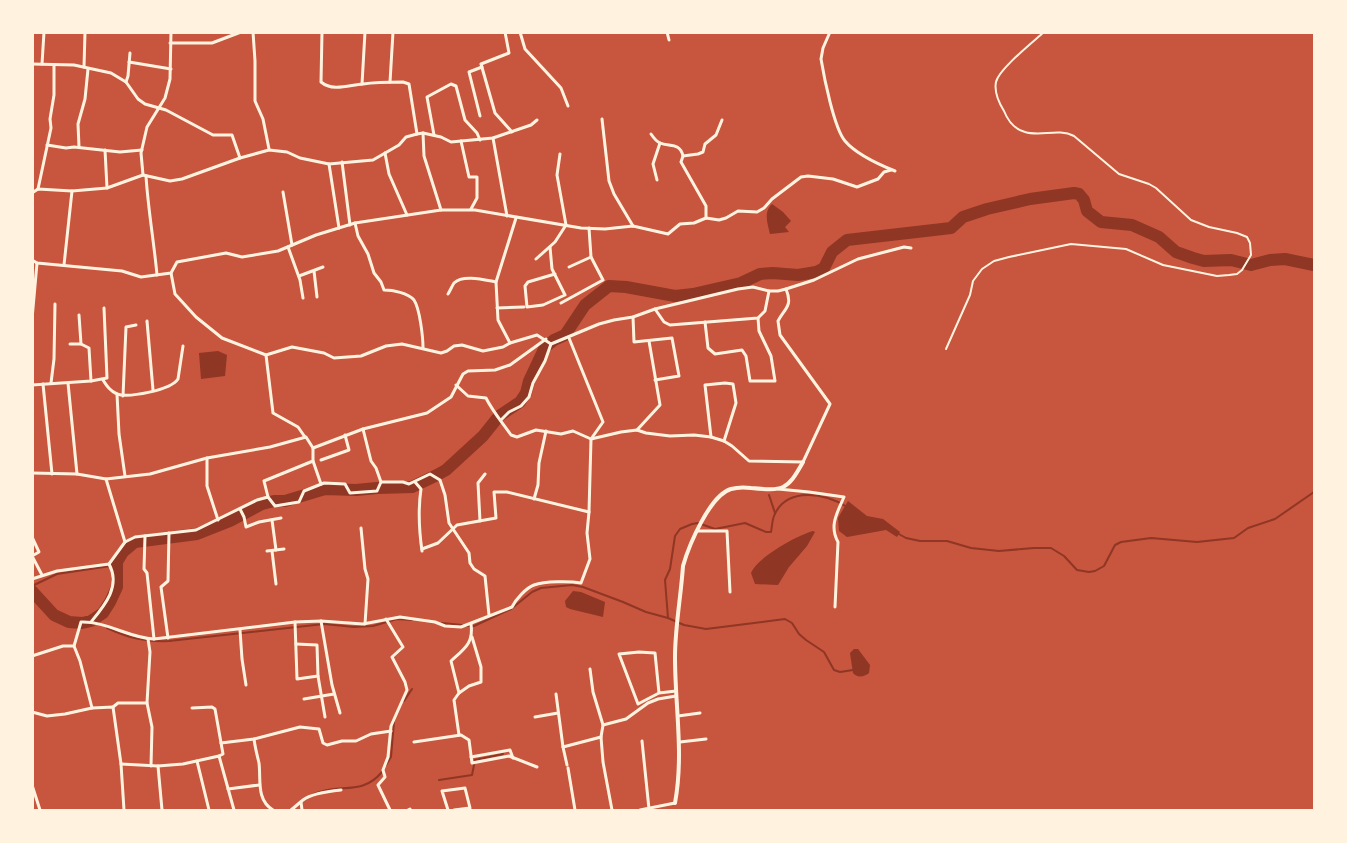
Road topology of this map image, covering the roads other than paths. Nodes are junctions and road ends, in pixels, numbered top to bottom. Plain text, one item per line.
1 (44, 32) edge
2 (86, 32) edge
3 (171, 32) edge
4 (241, 32) edge
5 (253, 32) edge
6 (322, 32) edge
7 (365, 32) edge
8 (393, 32) edge
9 (505, 32) edge
10 (520, 32) edge
11 (667, 32) edge
12 (830, 32) edge
13 (1044, 32) edge
14 (669, 40) dead end
15 (170, 43) junction
16 (130, 53) dead end
17 (129, 62) junction
18 (32, 64) edge
19 (42, 64) junction
20 (54, 65) junction
21 (84, 67) junction
22 (482, 67) junction
23 (88, 69) junction
24 (171, 69) junction
25 (126, 82) junction
26 (390, 82) junction
27 (362, 84) junction
28 (568, 106) dead end
29 (159, 107) junction
30 (480, 116) dead end
31 (602, 119) dead end
32 (537, 120) dead end
33 (722, 120) dead end
34 (512, 132) junction
35 (422, 133) junction
36 (417, 134) junction
37 (651, 134) dead end
38 (434, 135) junction
39 (493, 138) junction
40 (480, 140) junction
41 (461, 141) junction
42 (660, 143) junction
43 (47, 145) junction
44 (79, 147) junction
45 (105, 150) junction
46 (142, 150) junction
47 (269, 150) junction
48 (385, 153) junction
49 (560, 154) dead end
50 (683, 156) junction
51 (240, 158) junction
52 (342, 162) junction
53 (329, 164) junction
54 (144, 176) junction
55 (657, 180) dead end
56 (107, 188) junction
57 (38, 189) junction
58 (72, 190) junction
59 (283, 192) dead end
60 (32, 193) edge
61 (440, 210) junction
62 (470, 210) junction
63 (406, 215) junction
64 (507, 216) junction
65 (516, 218) junction
66 (706, 218) junction
67 (354, 223) junction
68 (350, 225) junction
69 (566, 225) junction
70 (633, 226) junction
71 (339, 228) junction
72 (589, 228) junction
73 (290, 246) junction
74 (550, 247) junction
75 (910, 248) dead end
76 (591, 257) junction
77 (536, 259) dead end
78 (32, 260) edge
79 (37, 263) junction
80 (64, 265) junction
81 (323, 267) dead end
82 (569, 267) dead end
83 (314, 270) junction
84 (171, 273) junction
85 (555, 274) junction
86 (157, 275) junction
87 (299, 276) junction
88 (496, 282) junction
89 (786, 289) junction
90 (769, 291) junction
91 (448, 294) dead end
92 (317, 297) dead end
93 (303, 298) dead end
94 (560, 303) dead end
95 (55, 304) dead end
96 (33, 307) edge
97 (524, 307) dead end
98 (104, 308) dead end
99 (497, 308) junction
100 (655, 309) junction
101 (79, 314) dead end
102 (633, 318) junction
103 (758, 318) junction
104 (32, 319) edge
105 (147, 321) dead end
106 (705, 322) junction
107 (136, 325) dead end
108 (569, 338) junction
109 (648, 341) junction
110 (510, 342) junction
111 (549, 342) junction
112 (70, 344) dead end
113 (81, 344) junction
114 (183, 346) dead end
115 (423, 348) junction
116 (946, 349) dead end
117 (266, 355) junction
118 (103, 380) junction
119 (655, 380) junction
120 (91, 381) junction
121 (68, 382) junction
122 (32, 384) edge
123 (44, 384) junction
124 (51, 384) junction
125 (456, 385) junction
126 (153, 390) junction
127 (117, 394) junction
128 (123, 396) junction
129 (499, 418) junction
130 (363, 429) junction
131 (638, 430) junction
132 (546, 431) junction
133 (345, 436) junction
134 (306, 437) junction
135 (711, 437) junction
136 (591, 439) junction
137 (724, 441) junction
138 (313, 448) junction
139 (207, 458) junction
140 (321, 460) dead end
141 (313, 461) junction
142 (803, 462) junction
143 (32, 473) edge
144 (52, 474) junction
145 (77, 474) junction
146 (485, 474) dead end
147 (125, 476) junction
148 (106, 480) junction
149 (381, 482) junction
150 (415, 482) junction
151 (321, 484) junction
152 (778, 489) junction
153 (268, 497) junction
154 (534, 499) junction
155 (240, 509) junction
156 (589, 512) junction
157 (281, 518) dead end
158 (272, 520) junction
159 (218, 521) junction
160 (480, 521) junction
161 (361, 528) dead end
162 (453, 529) junction
163 (698, 531) junction
164 (169, 533) junction
165 (32, 536) edge
166 (145, 536) junction
167 (125, 542) junction
168 (284, 549) dead end
169 (274, 550) junction
170 (267, 551) dead end
171 (32, 556) edge
172 (109, 564) junction
173 (42, 575) junction
174 (32, 579) edge
175 (276, 584) dead end
176 (730, 592) dead end
177 (835, 607) dead end
178 (489, 615) junction
179 (386, 619) junction
180 (321, 621) junction
181 (92, 622) junction
182 (295, 622) junction
183 (365, 624) junction
184 (472, 624) junction
185 (240, 630) junction
186 (472, 636) junction
187 (168, 638) junction
188 (149, 639) junction
189 (154, 640) junction
190 (296, 644) junction
191 (74, 646) junction
192 (32, 656) edge
193 (590, 669) dead end
194 (318, 676) junction
195 (246, 684) dead end
196 (676, 691) junction
197 (459, 693) junction
198 (658, 693) junction
199 (334, 694) junction
200 (556, 694) dead end
201 (676, 696) junction
202 (321, 697) junction
203 (304, 698) dead end
204 (147, 703) junction
205 (92, 708) junction
206 (113, 708) junction
207 (192, 708) dead end
208 (32, 712) edge
209 (558, 713) junction
210 (700, 713) dead end
211 (340, 714) dead end
212 (678, 716) junction
213 (325, 717) dead end
214 (535, 717) dead end
215 (603, 725) junction
216 (391, 731) junction
217 (459, 735) junction
218 (601, 737) junction
219 (254, 739) junction
220 (706, 739) dead end
221 (642, 741) dead end
222 (414, 742) dead end
223 (680, 742) junction
224 (220, 743) junction
225 (563, 747) junction
226 (219, 756) junction
227 (471, 756) junction
228 (513, 758) junction
229 (197, 761) junction
230 (121, 764) junction
231 (151, 766) junction
232 (158, 766) junction
233 (537, 768) dead end
234 (32, 785) edge
235 (259, 785) junction
236 (228, 789) junction
237 (341, 790) dead end
238 (301, 802) junction
239 (675, 803) joint
240 (648, 809) junction
241 (40, 810) edge
242 (124, 810) edge
243 (162, 810) edge
244 (209, 810) edge
245 (234, 810) edge
246 (273, 810) edge
247 (291, 810) edge
248 (302, 810) edge
249 (390, 810) edge
250 (448, 810) edge
251 (454, 810) edge
252 (575, 810) edge
253 (612, 810) edge
254 (640, 810) edge

1 - 19 street
2 - 21 street
3 - 15 street
4 - 15 street
5 - 47 street
6 - 27 street
7 - 27 street
8 - 26 street
9 - 22 street
10 - 28 street
11 - 14 street
12 - 66 street
13 - 116 street
15 - 24 street
16 - 17 street
17 - 24 street
17 - 25 street
18 - 19 street
19 - 20 street
20 - 21 street
20 - 43 street
21 - 23 street
22 - 30 street
22 - 34 street
23 - 25 street
23 - 44 street
24 - 29 street
25 - 29 street
26 - 27 street
26 - 36 street
29 - 46 street
29 - 51 street
31 - 70 street
32 - 34 street
33 - 50 street
34 - 39 street
35 - 36 street
35 - 38 street
35 - 61 street
36 - 48 street
37 - 42 street
38 - 40 street
38 - 41 street
39 - 40 street
39 - 64 street
40 - 41 street
41 - 62 street
42 - 50 street
42 - 55 street
43 - 44 street
43 - 57 street
44 - 45 street
45 - 46 street
45 - 56 street
46 - 54 street
47 - 51 street
47 - 53 street
48 - 52 street
48 - 63 street
49 - 69 street
50 - 66 street
51 - 54 street
52 - 53 street
52 - 68 street
53 - 71 street
54 - 56 street
54 - 86 street
56 - 58 street
57 - 58 street
57 - 60 street
58 - 80 street
59 - 73 street
61 - 62 street
61 - 63 street
62 - 64 street
63 - 67 street
64 - 65 street
65 - 69 street
65 - 88 street
66 - 70 street
67 - 68 street
67 - 115 street
68 - 71 street
69 - 72 street
69 - 74 street
70 - 72 street
71 - 73 street
72 - 76 street
73 - 84 street
73 - 87 street
74 - 77 street
74 - 85 street
75 - 89 street
76 - 82 street
76 - 94 street
78 - 79 street
79 - 80 street
79 - 96 street
80 - 86 street
81 - 83 street
83 - 87 street
83 - 92 street
84 - 86 street
84 - 117 street
85 - 85 street
87 - 93 street
88 - 91 street
88 - 99 street
89 - 90 street
89 - 142 street
90 - 100 street
90 - 103 street
95 - 124 street
96 - 104 street
97 - 99 street
98 - 118 street
99 - 110 street
100 - 102 street
100 - 106 street
101 - 113 street
102 - 108 street
102 - 109 street
103 - 106 street
103 - 106 street
105 - 126 street
107 - 128 street
108 - 111 street
108 - 136 street
109 - 119 street
109 - 119 street
110 - 111 street
110 - 115 street
111 - 125 street
111 - 129 street
112 - 113 street
113 - 120 street
114 - 126 street
115 - 117 street
117 - 134 street
118 - 120 street
118 - 127 street
119 - 131 street
120 - 121 street
121 - 124 street
121 - 145 street
122 - 123 street
123 - 124 street
123 - 144 street
125 - 129 street
125 - 130 street
126 - 128 street
127 - 128 street
127 - 147 street
129 - 132 street
130 - 133 street
130 - 149 street
131 - 135 street
131 - 136 street
132 - 136 street
132 - 154 street
133 - 138 street
133 - 140 street
134 - 138 street
134 - 139 street
135 - 137 street
135 - 137 street
136 - 156 street
137 - 142 street
138 - 141 street
139 - 147 street
139 - 159 street
141 - 151 street
141 - 153 street
142 - 152 street
143 - 144 street
144 - 145 street
145 - 148 street
146 - 160 street
147 - 148 street
148 - 167 street
149 - 150 street
149 - 151 street
150 - 162 street
150 - 162 street
151 - 153 street
152 - 163 street
152 - 177 street
153 - 155 street
154 - 156 street
154 - 160 street
155 - 158 street
155 - 159 street
156 - 178 street
157 - 158 street
158 - 169 street
159 - 164 street
160 - 162 street
161 - 183 street
162 - 178 street
163 - 176 street
163 - 196 street
164 - 166 street
164 - 187 street
165 - 171 street
166 - 167 street
166 - 189 street
167 - 172 street
168 - 169 street
169 - 170 street
169 - 175 street
171 - 173 street
172 - 173 street
172 - 181 street
173 - 174 street
178 - 184 street
179 - 183 street
179 - 184 street
179 - 216 street
180 - 182 street
180 - 183 street
180 - 199 street
181 - 188 street
181 - 191 street
182 - 185 street
182 - 190 street
184 - 186 street
185 - 187 street
185 - 195 street
186 - 197 street
186 - 197 street
187 - 189 street
188 - 189 street
188 - 204 street
190 - 194 street
190 - 194 street
191 - 192 street
191 - 205 street
193 - 215 street
194 - 202 street
196 - 198 street
196 - 201 street
197 - 217 street
198 - 198 street
199 - 202 street
199 - 211 street
200 - 209 street
201 - 212 street
201 - 215 street
202 - 203 street
202 - 213 street
204 - 206 street
204 - 231 street
205 - 206 street
205 - 208 street
206 - 230 street
207 - 224 street
209 - 214 street
209 - 225 street
210 - 212 street
212 - 223 street
215 - 218 street
216 - 219 street
216 - 249 street
217 - 222 street
217 - 227 street
218 - 225 street
218 - 253 street
219 - 224 street
219 - 235 street
220 - 223 street
221 - 240 street
223 - 239 street
224 - 226 street
225 - 252 street
226 - 229 street
226 - 236 street
227 - 228 street
227 - 228 street
228 - 233 street
229 - 232 street
229 - 244 street
230 - 231 street
230 - 242 street
231 - 232 street
232 - 243 street
234 - 241 street
235 - 236 street
235 - 246 street
236 - 245 street
237 - 238 street
238 - 247 street
238 - 248 street
239 - 240 street
240 - 254 street
250 - 251 street

